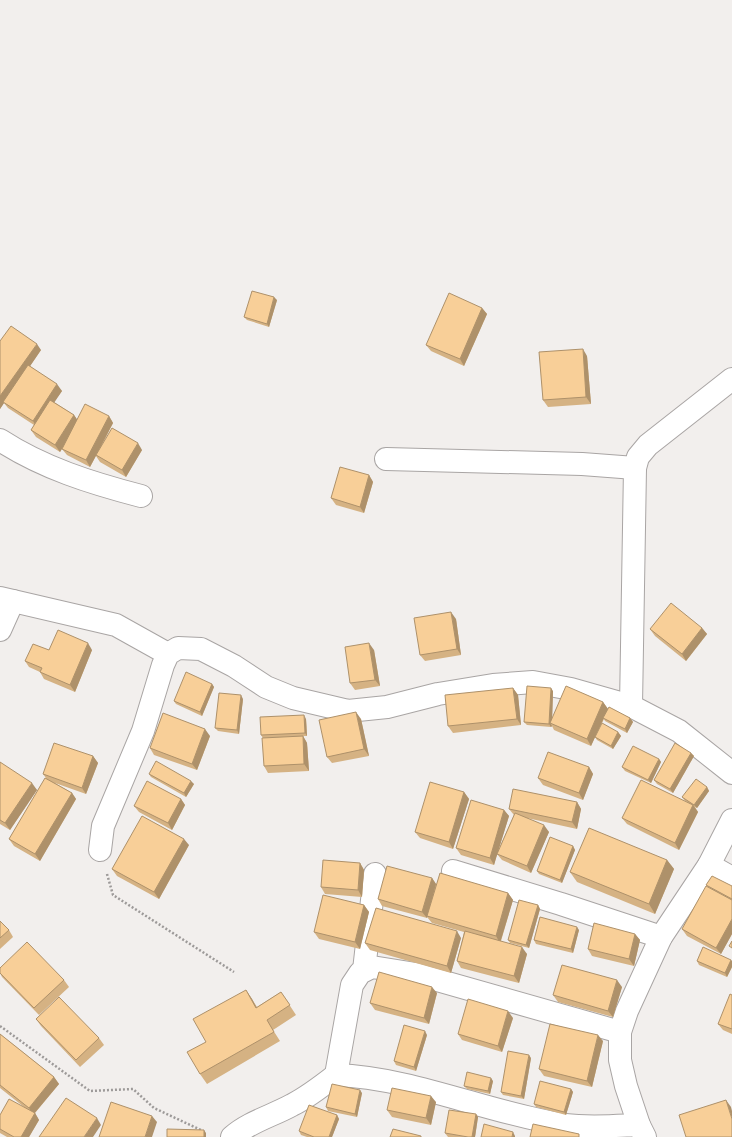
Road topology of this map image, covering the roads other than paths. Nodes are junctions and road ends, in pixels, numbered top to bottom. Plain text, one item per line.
1 (732, 379) edge
2 (0, 440) edge
3 (386, 459) dead end
4 (635, 468) junction
5 (140, 496) dead end
6 (7, 600) edge
7 (0, 630) edge
8 (168, 654) junction
9 (631, 706) junction
10 (732, 773) edge
11 (732, 820) edge
12 (100, 850) road end
13 (709, 865) junction
14 (454, 871) dead end
15 (375, 874) dead end
16 (732, 878) edge
17 (661, 937) junction
18 (364, 970) junction
19 (620, 1032) junction
20 (336, 1075) junction
21 (642, 1131) edge
22 (232, 1137) edge

1 - 4 street
2 - 5 street
3 - 4 street
4 - 9 street
6 - 7 street
6 - 8 street
8 - 9 street
8 - 12 street
9 - 10 street
11 - 13 street
13 - 16 street
13 - 17 street
14 - 17 street
15 - 18 street
17 - 19 street
18 - 19 street
18 - 20 street
19 - 21 street
20 - 21 street
20 - 22 street

